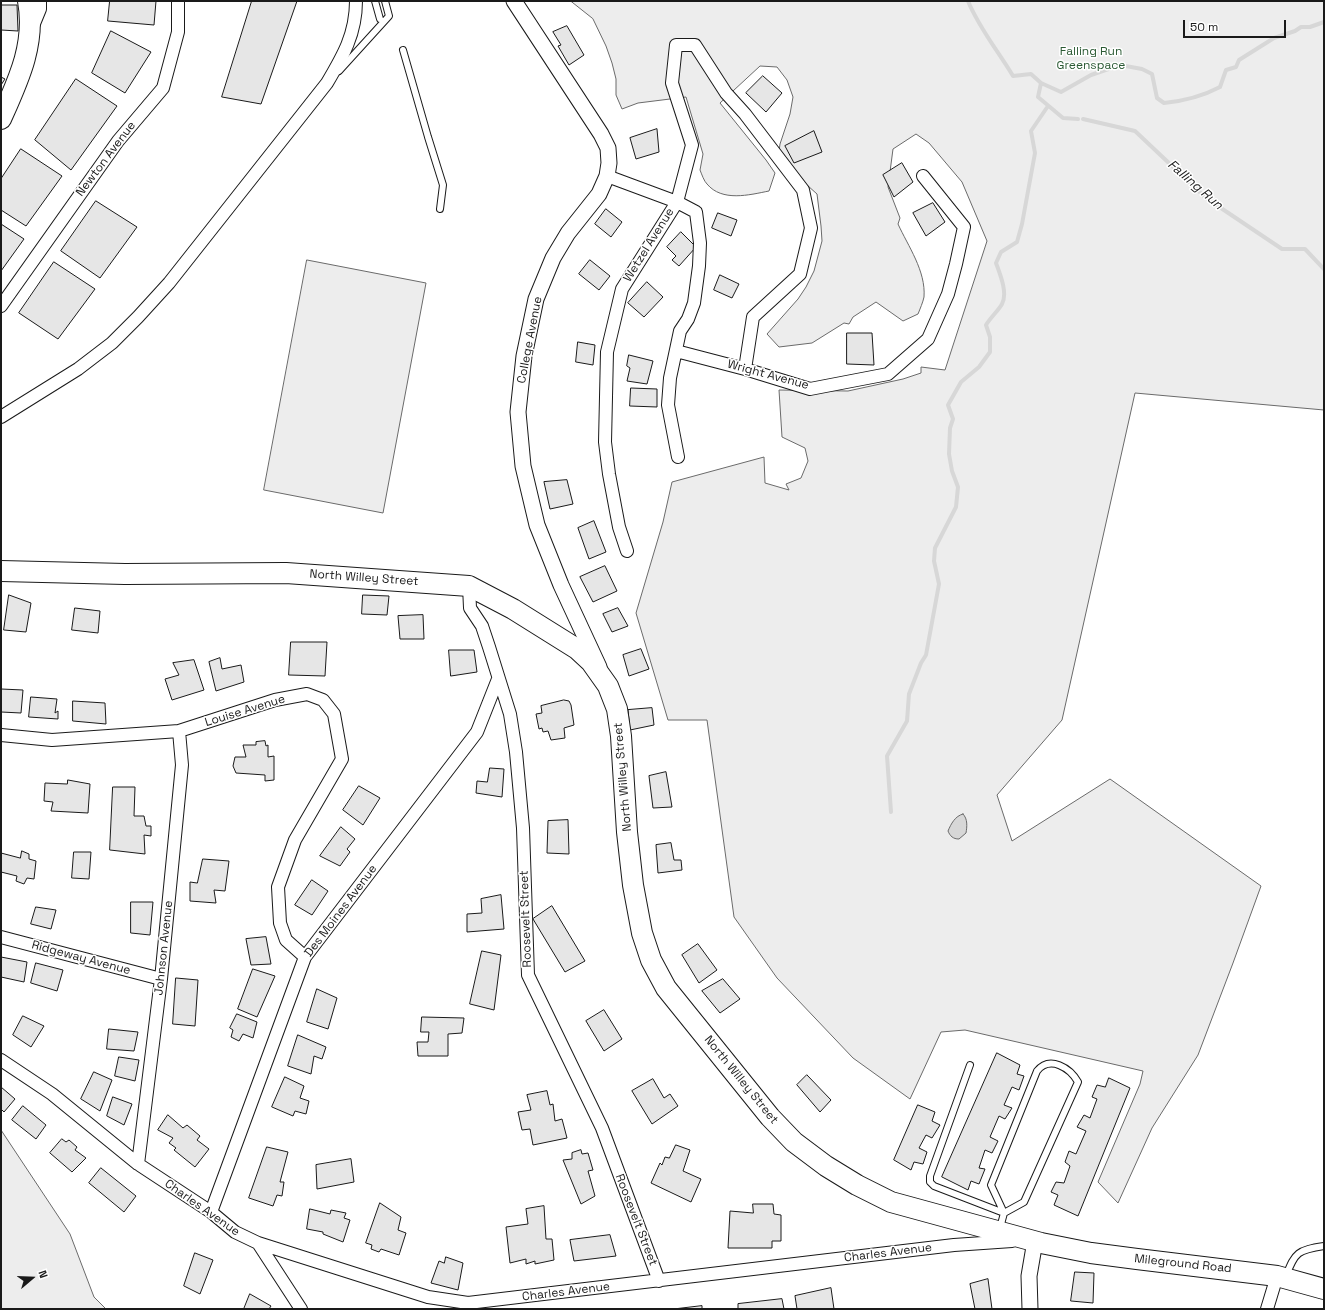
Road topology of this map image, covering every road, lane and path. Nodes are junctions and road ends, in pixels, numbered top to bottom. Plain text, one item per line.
1 (28, 1) edge
2 (40, 1) edge
3 (178, 1) edge
4 (356, 1) edge
5 (375, 1) edge
6 (385, 1) edge
7 (514, 1) edge
8 (380, 19) dead end
9 (31, 31) junction
10 (403, 50) dead end
11 (316, 96) junction
12 (1, 119) edge
13 (607, 176) junction
14 (923, 176) dead end
15 (677, 202) junction
16 (440, 209) dead end
17 (1, 304) edge
18 (676, 351) junction
19 (744, 368) junction
20 (1, 417) edge
21 (678, 457) dead end
22 (627, 551) dead end
23 (1, 571) edge
24 (469, 586) junction
25 (498, 679) junction
26 (608, 686) junction
27 (179, 731) junction
28 (1, 735) edge
29 (1, 937) edge
30 (305, 957) junction
31 (161, 979) junction
32 (1, 1060) edge
33 (970, 1065) dead end
34 (138, 1164) junction
35 (211, 1212) junction
36 (1002, 1222) junction
37 (1035, 1241) junction
38 (258, 1243) junction
39 (1324, 1246) edge
40 (1282, 1277) junction
41 (659, 1281) junction
42 (1324, 1289) edge
43 (301, 1309) edge
44 (1030, 1309) edge
45 (1267, 1309) edge

1 - 9 main road
2 - 9 street
3 - 17 street, Newton Avenue
4 - 11 street
5 - 8 lane
6 - 11 lane
7 - 13 street, College Avenue
9 - 12 main road
10 - 16 lane
11 - 20 street
13 - 15 street
13 - 26 street, College Avenue
14 - 19 street, Wright Avenue
15 - 18 street
15 - 19 street, Wetzel Avenue
15 - 22 street, Wetzel Avenue
18 - 19 street, Wright Avenue
18 - 21 street
23 - 24 main road, North Willey Street
24 - 25 street, Roosevelt Street
24 - 26 main road, North Willey Street
25 - 30 street, Des Moines Avenue
25 - 41 street, Roosevelt Street
26 - 36 main road, North Willey Street
27 - 28 street, Louise Avenue
27 - 30 street, Louise Avenue
27 - 31 street, Johnson Avenue
29 - 31 street, Ridgeway Avenue
30 - 35 street, Des Moines Avenue
31 - 34 street, Johnson Avenue
32 - 34 street, Charles Avenue
33 - 36 lane
34 - 35 street, Charles Avenue
35 - 38 street, Charles Avenue
36 - 36 lane
36 - 37 main road, North Willey Street
37 - 40 main road, Mileground Road
37 - 41 street, Charles Avenue
37 - 44 street
38 - 41 street, Charles Avenue
38 - 43 street
39 - 40 lane
40 - 42 main road, Mileground Road
40 - 45 street

